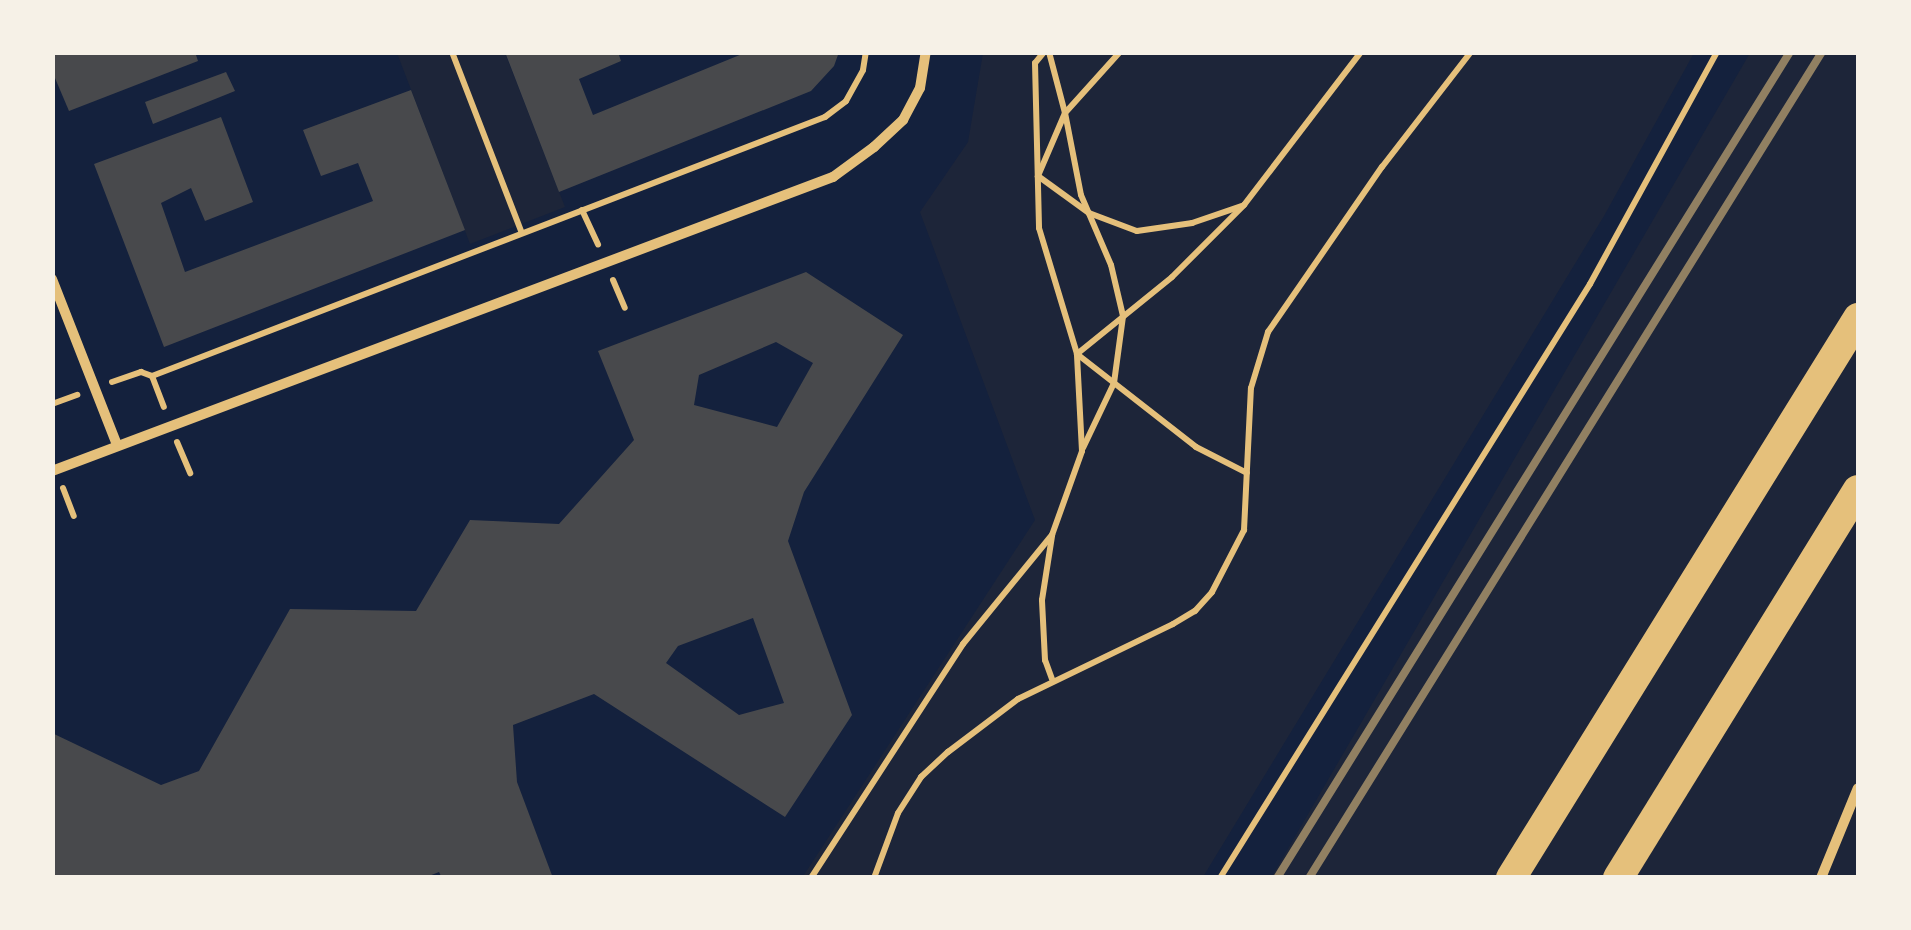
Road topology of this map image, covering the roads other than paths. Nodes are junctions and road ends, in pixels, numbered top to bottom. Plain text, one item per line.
1 (926, 52) edge
2 (52, 280) edge
3 (1858, 318) edge
4 (117, 445) junction
5 (52, 471) edge
6 (1858, 490) edge
7 (1858, 788) edge
8 (1512, 878) edge
9 (1618, 878) edge
10 (1821, 878) edge

1 - 4 street
2 - 4 street
3 - 8 highway
4 - 5 street
6 - 9 highway
7 - 10 street

